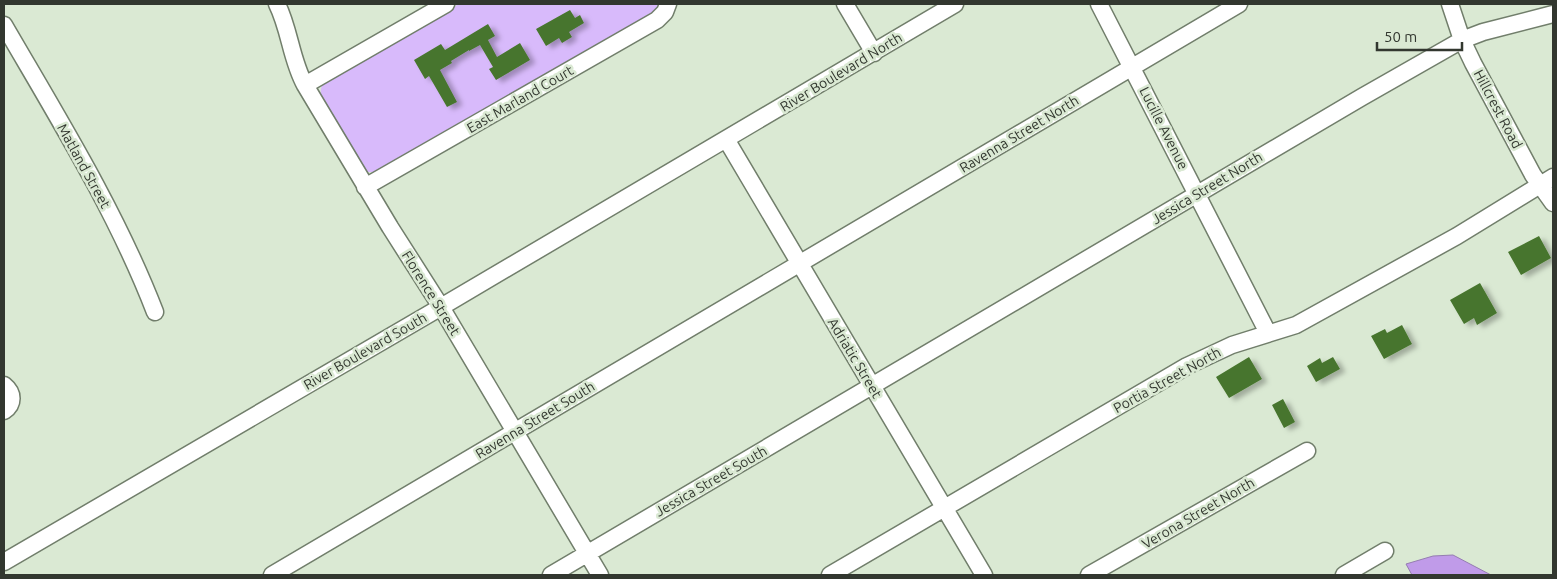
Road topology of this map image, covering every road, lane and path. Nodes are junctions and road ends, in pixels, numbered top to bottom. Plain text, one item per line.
1 (277, 4) edge
2 (446, 4) edge
3 (668, 4) edge
4 (845, 4) edge
5 (955, 4) edge
6 (1099, 4) edge
7 (1239, 4) edge
8 (1450, 4) edge
9 (1553, 14) edge
10 (4, 25) edge
11 (1462, 40) junction
12 (874, 52) junction
13 (1132, 67) junction
14 (305, 85) junction
15 (726, 139) junction
16 (1547, 181) edge
17 (365, 187) junction
18 (1198, 194) junction
19 (1553, 203) edge
20 (799, 264) junction
21 (441, 307) junction
22 (155, 312) dead end
23 (1268, 333) junction
24 (4, 385) edge
25 (872, 386) junction
26 (4, 412) edge
27 (515, 431) junction
28 (1307, 450) dead end
29 (944, 508) junction
30 (1385, 551) dead end
31 (587, 554) junction
32 (4, 562) edge
33 (272, 575) edge
34 (551, 575) edge
35 (600, 575) edge
36 (830, 575) edge
37 (984, 575) edge
38 (1089, 575) edge
39 (1344, 575) edge

1 - 14 street, Florence Street
2 - 14 street
3 - 17 street, East Marland Court
4 - 12 street
5 - 12 street, River Boulevard North
6 - 13 street, Lucille Avenue
7 - 13 street, Ravenna Street North
8 - 11 street, Hillcrest Road
9 - 11 street, Jessica Street North
10 - 22 street, Matland Street
11 - 16 street, Hillcrest Road
11 - 18 street, Jessica Street North
12 - 15 street, River Boulevard North
13 - 18 street, Lucille Avenue
13 - 20 street, Ravenna Street North
14 - 17 street, Florence Street
15 - 20 street, Adriatic Street
15 - 21 street, River Boulevard South
16 - 19 street, Hillcrest Road
16 - 23 street, Portia Street North
17 - 21 street, Florence Street
18 - 23 street, Lucille Avenue
18 - 25 street, Jessica Street North
20 - 25 street, Adriatic Street
20 - 27 street, Ravenna Street South
21 - 27 street, Florence Street
21 - 32 street, River Boulevard South
23 - 29 street, Portia Street North
24 - 26 street
25 - 29 street, Adriatic Street
25 - 31 street, Jessica Street South
27 - 31 street, Florence Street
27 - 33 street, Ravenna Street South
28 - 38 street, Verona Street North
29 - 36 street, Portia Street North
29 - 37 street, Adriatic Street
30 - 39 street
31 - 34 street, Jessica Street South
31 - 35 street, Florence Street

